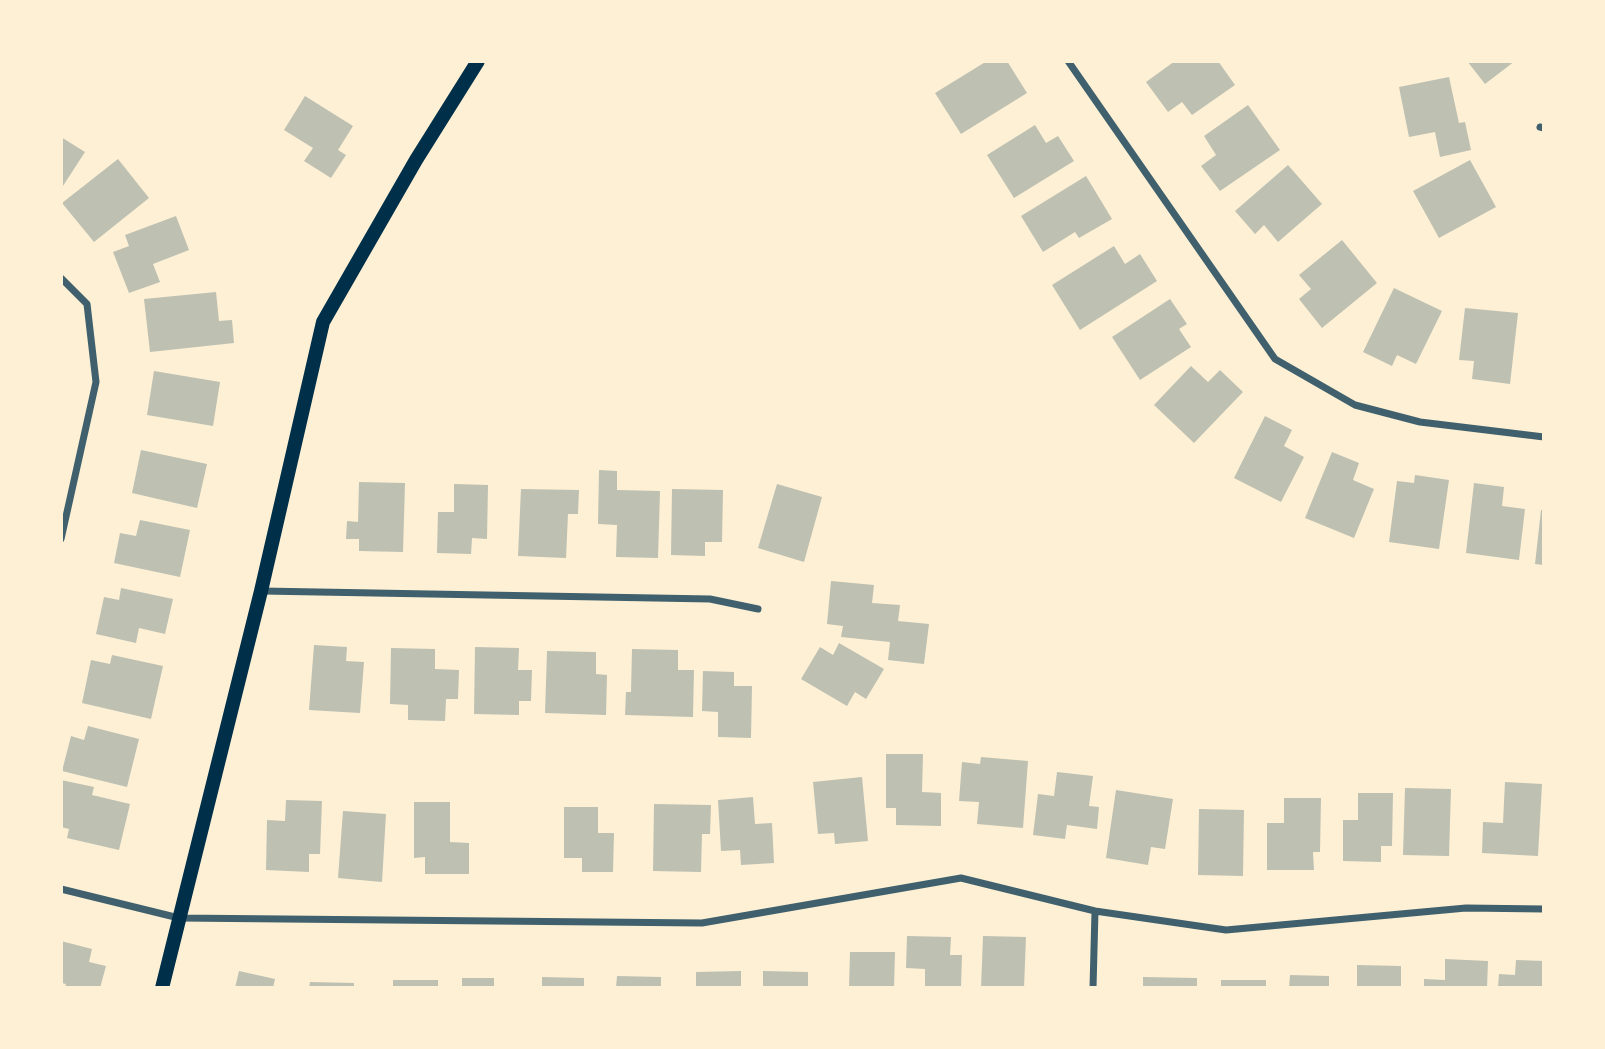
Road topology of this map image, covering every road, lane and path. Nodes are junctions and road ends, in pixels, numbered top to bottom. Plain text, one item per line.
1 (478, 61) edge
2 (1068, 61) edge
3 (61, 278) edge
4 (1544, 437) edge
5 (61, 539) edge
6 (261, 591) junction
7 (758, 608) dead end
8 (61, 889) edge
9 (1544, 909) edge
10 (1095, 912) junction
11 (179, 918) junction
12 (162, 988) edge
13 (1093, 988) edge

1 - 6 main road
2 - 4 street
3 - 5 street
6 - 7 street
6 - 11 main road
8 - 11 street
9 - 10 street
10 - 11 street
10 - 13 street
11 - 12 main road

